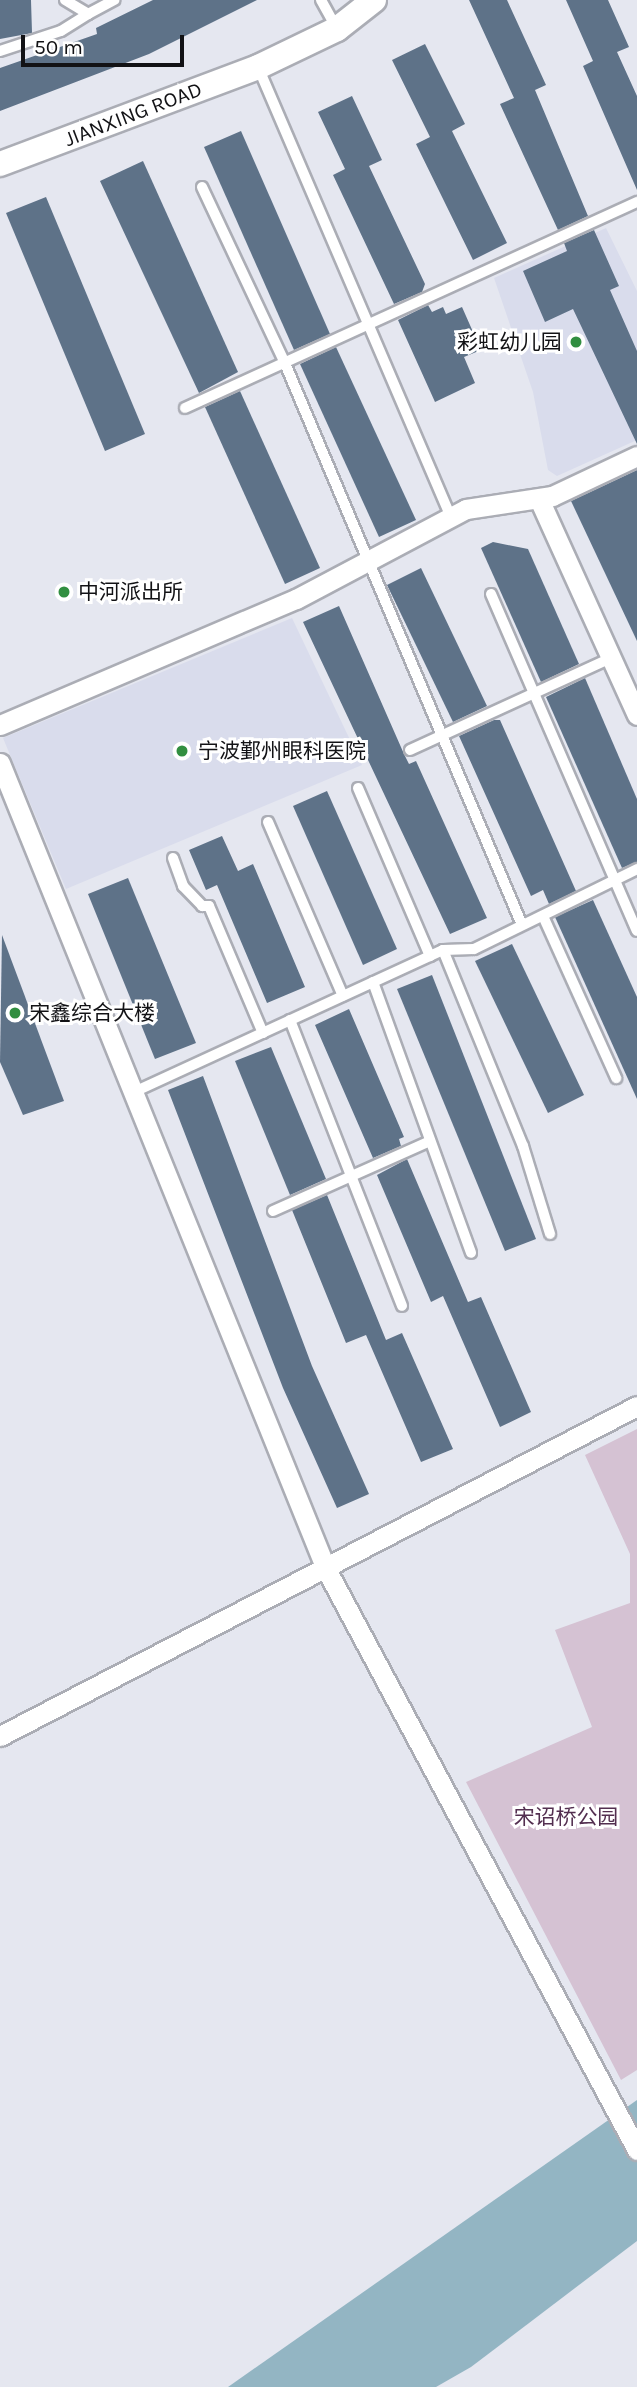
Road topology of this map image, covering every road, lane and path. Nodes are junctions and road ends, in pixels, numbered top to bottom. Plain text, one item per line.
1 (65, 0) edge
2 (114, 0) edge
3 (321, 0) edge
4 (374, 0) edge
5 (88, 14) junction
6 (337, 29) junction
7 (0, 51) edge
8 (258, 67) junction
9 (0, 164) edge
10 (202, 187) dead end
11 (637, 202) edge
12 (368, 322) junction
13 (284, 361) junction
14 (185, 408) dead end
15 (637, 456) edge
16 (539, 499) junction
17 (451, 517) junction
18 (366, 560) junction
19 (491, 594) dead end
20 (611, 658) junction
21 (533, 694) junction
22 (637, 715) edge
23 (0, 725) edge
24 (441, 736) junction
25 (410, 750) dead end
26 (0, 763) edge
27 (358, 788) dead end
28 (268, 822) dead end
29 (173, 858) dead end
30 (637, 869) edge
31 (614, 880) junction
32 (543, 916) junction
33 (522, 925) junction
34 (637, 931) edge
35 (443, 950) junction
36 (430, 956) junction
37 (373, 982) junction
38 (344, 996) junction
39 (290, 1020) junction
40 (263, 1033) junction
41 (616, 1078) dead end
42 (134, 1092) junction
43 (430, 1140) junction
44 (350, 1173) junction
45 (272, 1211) dead end
46 (550, 1234) dead end
47 (471, 1253) dead end
48 (402, 1306) dead end
49 (637, 1406) edge
50 (326, 1569) junction
51 (0, 1736) edge
52 (637, 2150) edge

1 - 5 lane
2 - 5 lane
3 - 6 lane
4 - 6 street, JIANXING ROAD
5 - 7 lane
6 - 8 street, JIANXING ROAD
8 - 9 street, JIANXING ROAD
8 - 12 lane
10 - 13 lane
11 - 12 lane
12 - 13 lane
12 - 17 lane
13 - 14 lane
13 - 18 lane
15 - 16 street
16 - 17 street
16 - 20 street
17 - 18 street
18 - 23 street
18 - 24 lane
19 - 21 lane
20 - 21 lane
20 - 22 street
21 - 24 lane
21 - 31 lane
24 - 25 lane
24 - 33 lane
26 - 42 street
27 - 36 lane
28 - 38 lane
29 - 40 lane
30 - 31 lane
31 - 32 lane
31 - 34 lane
32 - 33 lane
32 - 41 lane
33 - 35 lane
35 - 36 lane
35 - 46 lane
36 - 37 lane
37 - 38 lane
37 - 43 lane
38 - 39 lane
39 - 40 lane
39 - 44 lane
40 - 42 lane
42 - 50 street
43 - 44 lane
43 - 47 lane
44 - 45 lane
44 - 48 lane
49 - 50 street
50 - 51 street
50 - 52 street

